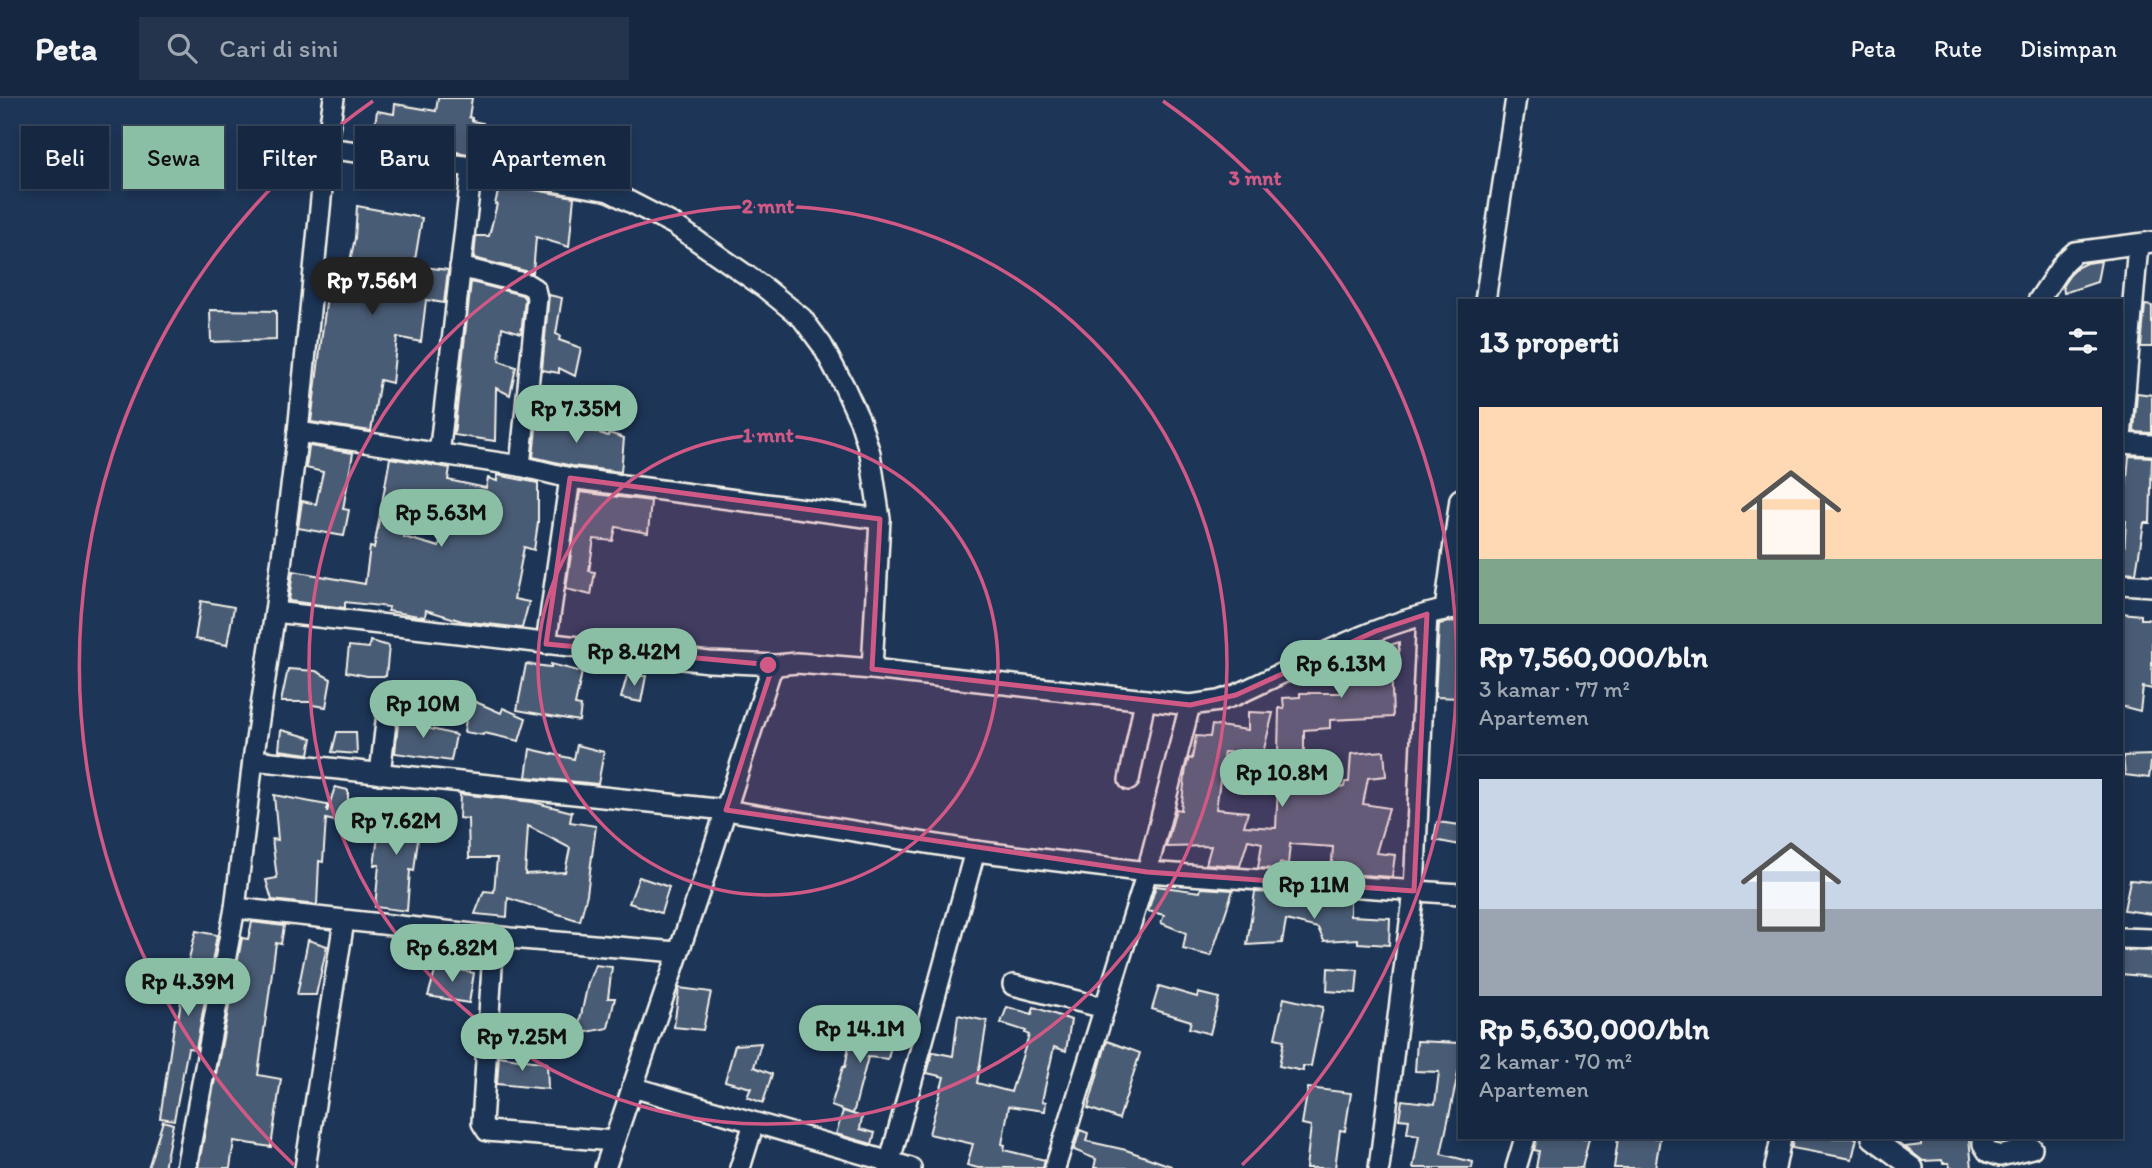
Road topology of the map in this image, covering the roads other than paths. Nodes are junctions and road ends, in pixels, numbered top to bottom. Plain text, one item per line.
1 (334, 98) edge
2 (1516, 98) edge
3 (330, 126) edge
4 (341, 150) edge
5 (468, 166) edge
6 (322, 189) edge
7 (469, 189) edge
8 (597, 189) edge
9 (2145, 244) edge
10 (460, 267) junction
11 (1485, 299) edge
12 (2039, 299) edge
13 (2123, 425) edge
14 (298, 432) junction
15 (2123, 441) edge
16 (2152, 445) edge
17 (439, 455) junction
18 (520, 466) junction
19 (570, 478) junction
20 (1458, 513) edge
21 (880, 519) junction
22 (2123, 583) edge
23 (2152, 586) edge
24 (1444, 610) edge
25 (275, 612) junction
26 (546, 644) junction
27 (776, 665) junction
28 (872, 668) junction
29 (1145, 701) junction
30 (388, 705) dead end
31 (1190, 705) junction
32 (253, 760) junction
33 (380, 774) junction
34 (1129, 780) dead end
35 (726, 810) junction
36 (975, 851) junction
37 (1147, 872) junction
38 (1414, 891) junction
39 (1458, 894) edge
40 (235, 908) junction
41 (344, 921) junction
42 (494, 936) junction
43 (2123, 938) edge
44 (2152, 939) edge
45 (677, 952) junction
46 (1013, 985) dead end
47 (1105, 1009) junction
48 (632, 1087) junction
49 (754, 1123) junction
50 (1525, 1139) edge
51 (1781, 1139) edge
52 (1873, 1139) edge
53 (1983, 1139) edge
54 (614, 1140) junction
55 (2032, 1147) dead end
56 (889, 1166) edge
57 (186, 1168) edge
58 (305, 1168) edge
59 (605, 1168) edge
60 (740, 1168) edge
61 (911, 1168) edge
62 (1055, 1168) edge
63 (1379, 1168) edge
64 (1517, 1168) edge
65 (1774, 1168) edge
66 (1913, 1168) edge

1 - 3 street
2 - 11 street
4 - 5 street
6 - 14 street
7 - 10 street
8 - 21 street
9 - 12 street
9 - 13 street
10 - 17 street
10 - 18 street
14 - 17 street
14 - 25 street
15 - 16 street
17 - 18 street
18 - 19 street
19 - 21 street
19 - 26 street
20 - 24 street
21 - 28 street
22 - 23 street
24 - 31 street
24 - 38 street
25 - 26 street
25 - 32 street
26 - 27 street
27 - 28 street
27 - 35 street
28 - 29 street
29 - 31 street
29 - 34 street
30 - 33 street
31 - 37 street
32 - 33 street
32 - 40 street
33 - 35 street
35 - 36 street
35 - 45 street
36 - 37 street
36 - 56 street
37 - 38 street
37 - 47 street
38 - 39 street
38 - 63 street
40 - 41 street
40 - 57 street
41 - 42 street
41 - 58 street
42 - 45 street
42 - 54 street
43 - 44 street
45 - 48 street
46 - 47 street
47 - 62 street
48 - 49 street
48 - 54 street
49 - 56 street
49 - 60 street
50 - 64 street
51 - 65 street
52 - 66 street
53 - 55 street
54 - 59 street
56 - 61 street

